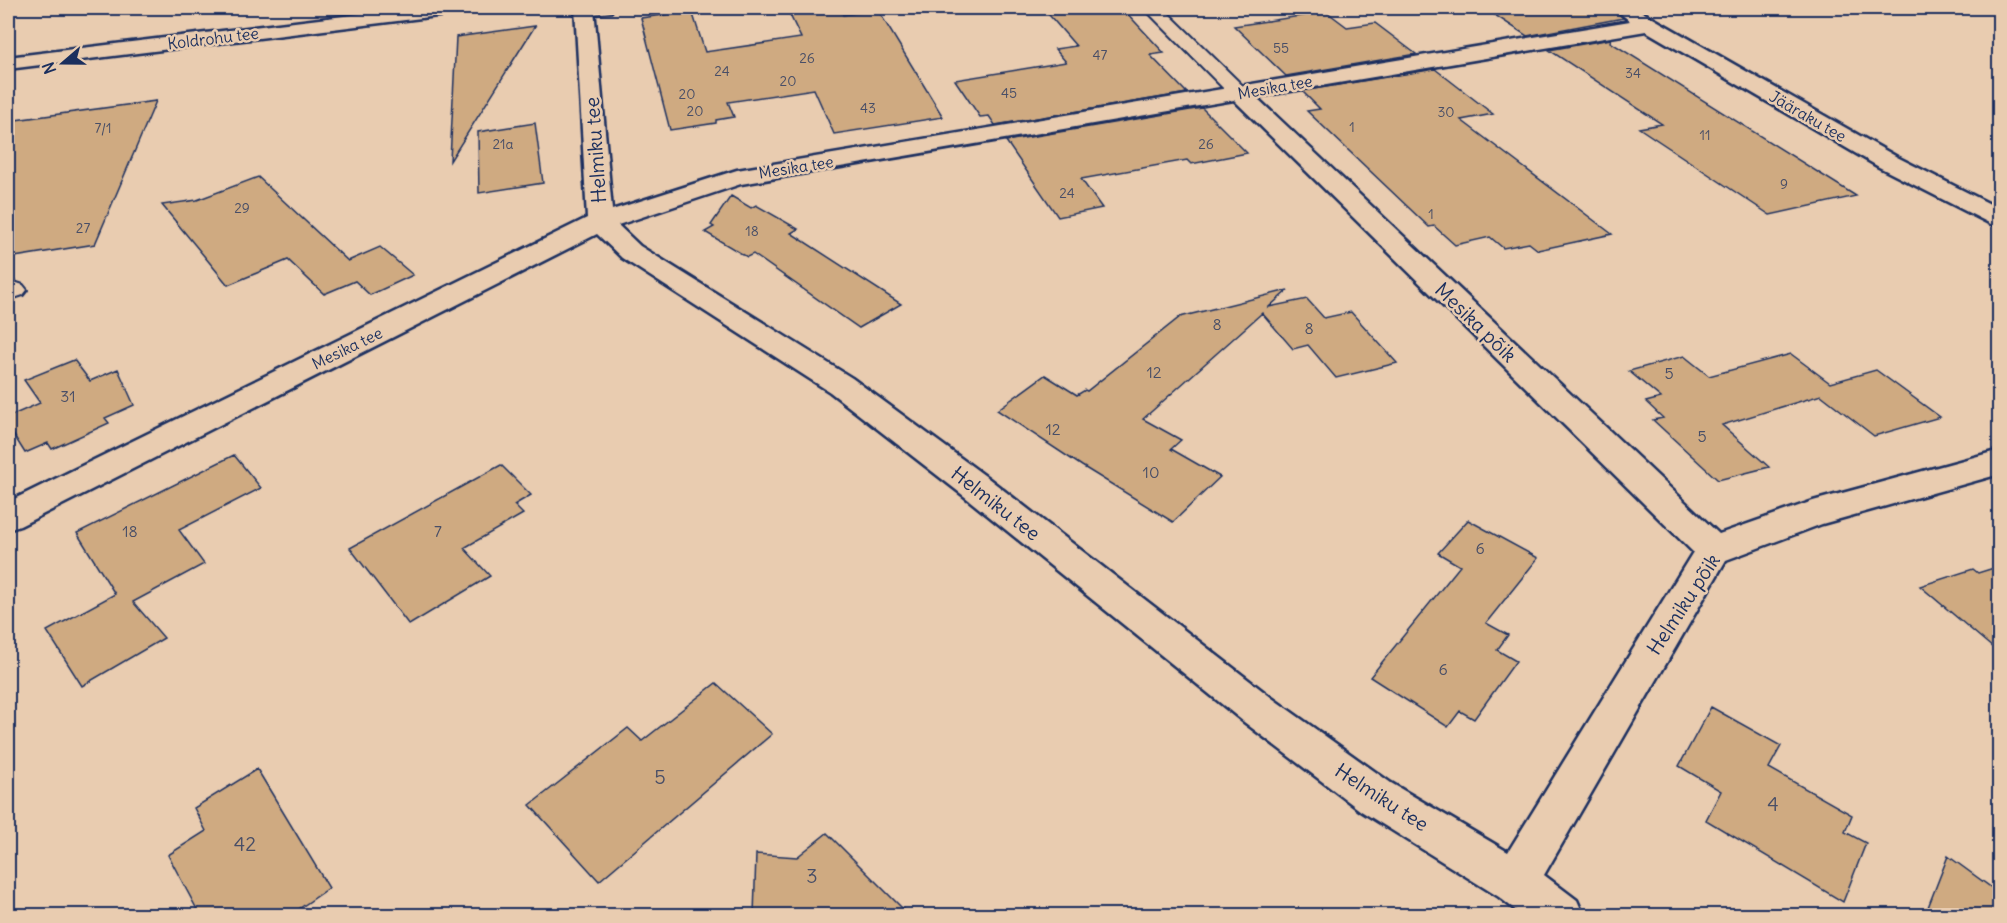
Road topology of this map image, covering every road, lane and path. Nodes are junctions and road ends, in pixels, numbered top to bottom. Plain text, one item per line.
1 (454, 8) edge
2 (591, 8) edge
3 (1153, 8) edge
4 (1620, 8) edge
5 (1649, 24) junction
6 (8, 63) edge
7 (1239, 93) junction
8 (2000, 219) edge
9 (600, 222) junction
10 (2000, 462) edge
11 (8, 517) edge
12 (1713, 550) junction
13 (1515, 880) junction
14 (1561, 915) edge

1 - 6 street, Koldrohu tee
2 - 9 street, Helmiku tee
3 - 7 lane
4 - 5 street, Jääraku tee
5 - 7 street, Mesika tee
5 - 8 street, Jääraku tee
7 - 9 street, Mesika tee
7 - 12 street, Mesika põik
9 - 11 street, Mesika tee
9 - 13 street, Helmiku tee
10 - 12 street, Helmiku põik
12 - 13 street, Helmiku põik
13 - 14 street, Helmiku tee

